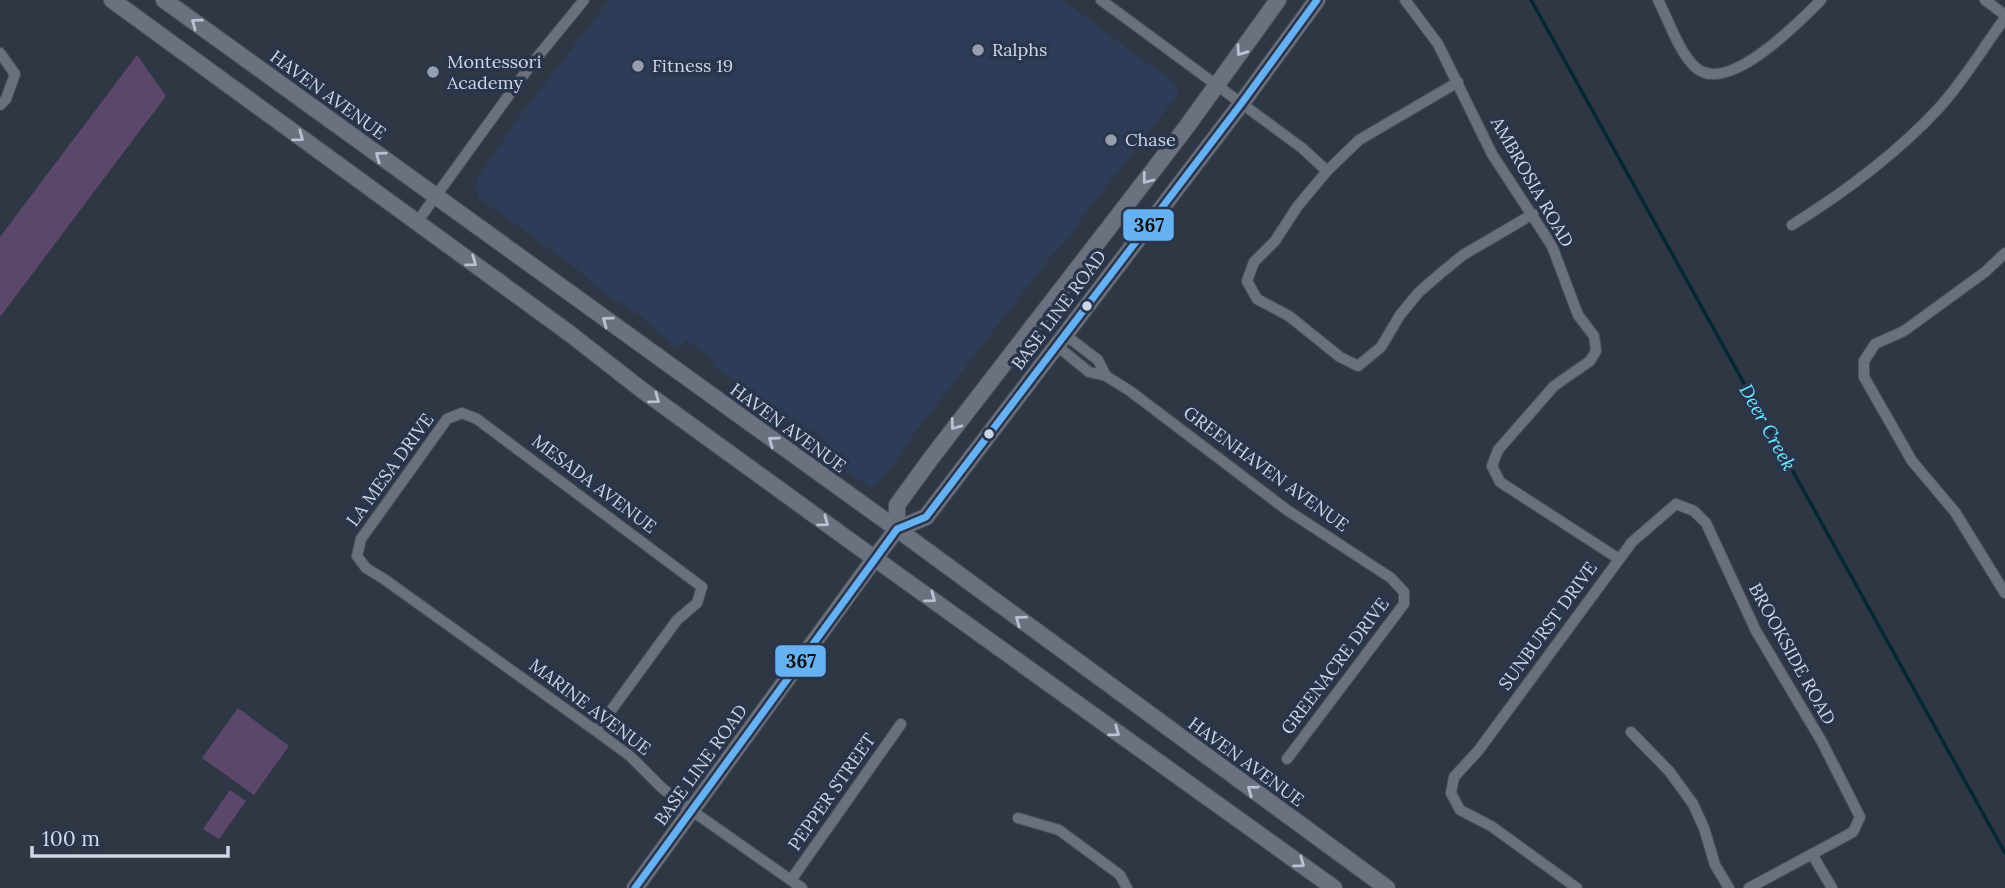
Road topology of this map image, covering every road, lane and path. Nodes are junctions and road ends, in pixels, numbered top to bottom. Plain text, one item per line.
1 (112, 0) edge
2 (164, 0) edge
3 (584, 0) edge
4 (1101, 0) edge
5 (1278, 0) edge
6 (1317, 0) edge
7 (1405, 0) edge
8 (1658, 0) edge
9 (1821, 0) edge
10 (1985, 0) edge
11 (2005, 16) edge
12 (0, 53) edge
13 (1458, 82) junction
14 (1217, 85) junction
15 (1241, 104) junction
16 (0, 105) edge
17 (1327, 171) junction
18 (436, 197) junction
19 (1534, 214) junction
20 (417, 222) junction
21 (1792, 225) dead end
22 (2005, 253) edge
23 (1060, 339) junction
24 (462, 413) joint
25 (1694, 511) joint
26 (897, 529) junction
27 (356, 556) joint
28 (875, 558) junction
29 (1619, 559) junction
30 (2005, 591) edge
31 (1404, 592) joint
32 (901, 724) dead end
33 (596, 731) junction
34 (1631, 732) dead end
35 (1287, 759) dead end
36 (691, 810) junction
37 (1018, 818) dead end
38 (1812, 854) junction
39 (791, 880) junction
40 (635, 888) edge
41 (802, 888) edge
42 (1128, 888) edge
43 (1334, 888) edge
44 (1387, 888) edge
45 (1577, 888) edge
46 (1729, 888) edge
47 (1749, 888) edge
48 (1832, 888) edge

1 -> 20 main road
18 -> 2 main road, HAVEN AVENUE
3 - 18 street
4 - 14 street
5 -> 14 main road, BASE LINE ROAD
6 - 15 main road, BASE LINE ROAD
7 - 13 street, AMBROSIA ROAD
8 - 9 street
10 - 11 street
11 - 21 street
12 - 16 street
13 - 17 street
13 - 19 street, AMBROSIA ROAD
14 - 15 street
14 -> 26 main road, BASE LINE ROAD
15 - 17 street
15 - 23 main road, BASE LINE ROAD
17 - 19 street
18 - 20 street
26 -> 18 main road, HAVEN AVENUE
19 - 29 street, AMBROSIA ROAD
20 -> 28 main road
22 - 30 street
23 - 26 main road, BASE LINE ROAD
23 - 31 street, GREENHAVEN AVENUE
24 - 27 street, LA MESA DRIVE
24 - 33 street, MESADA AVENUE
25 - 29 street, SUNBURST DRIVE
25 - 38 street, BROOKSIDE ROAD
26 - 28 main road, BASE LINE ROAD
44 -> 26 main road, HAVEN AVENUE
27 - 33 street, MARINE AVENUE
28 - 36 main road, BASE LINE ROAD
28 -> 43 main road
29 - 45 street, SUNBURST DRIVE
31 - 35 street, GREENACRE DRIVE
32 - 39 street, PEPPER STREET
33 - 36 street, MARINE AVENUE
34 - 46 street
36 - 39 street, MARINE AVENUE
36 - 40 main road, BASE LINE ROAD
37 - 42 street
38 - 47 street
38 - 48 street
39 - 41 street, MARINE AVENUE

